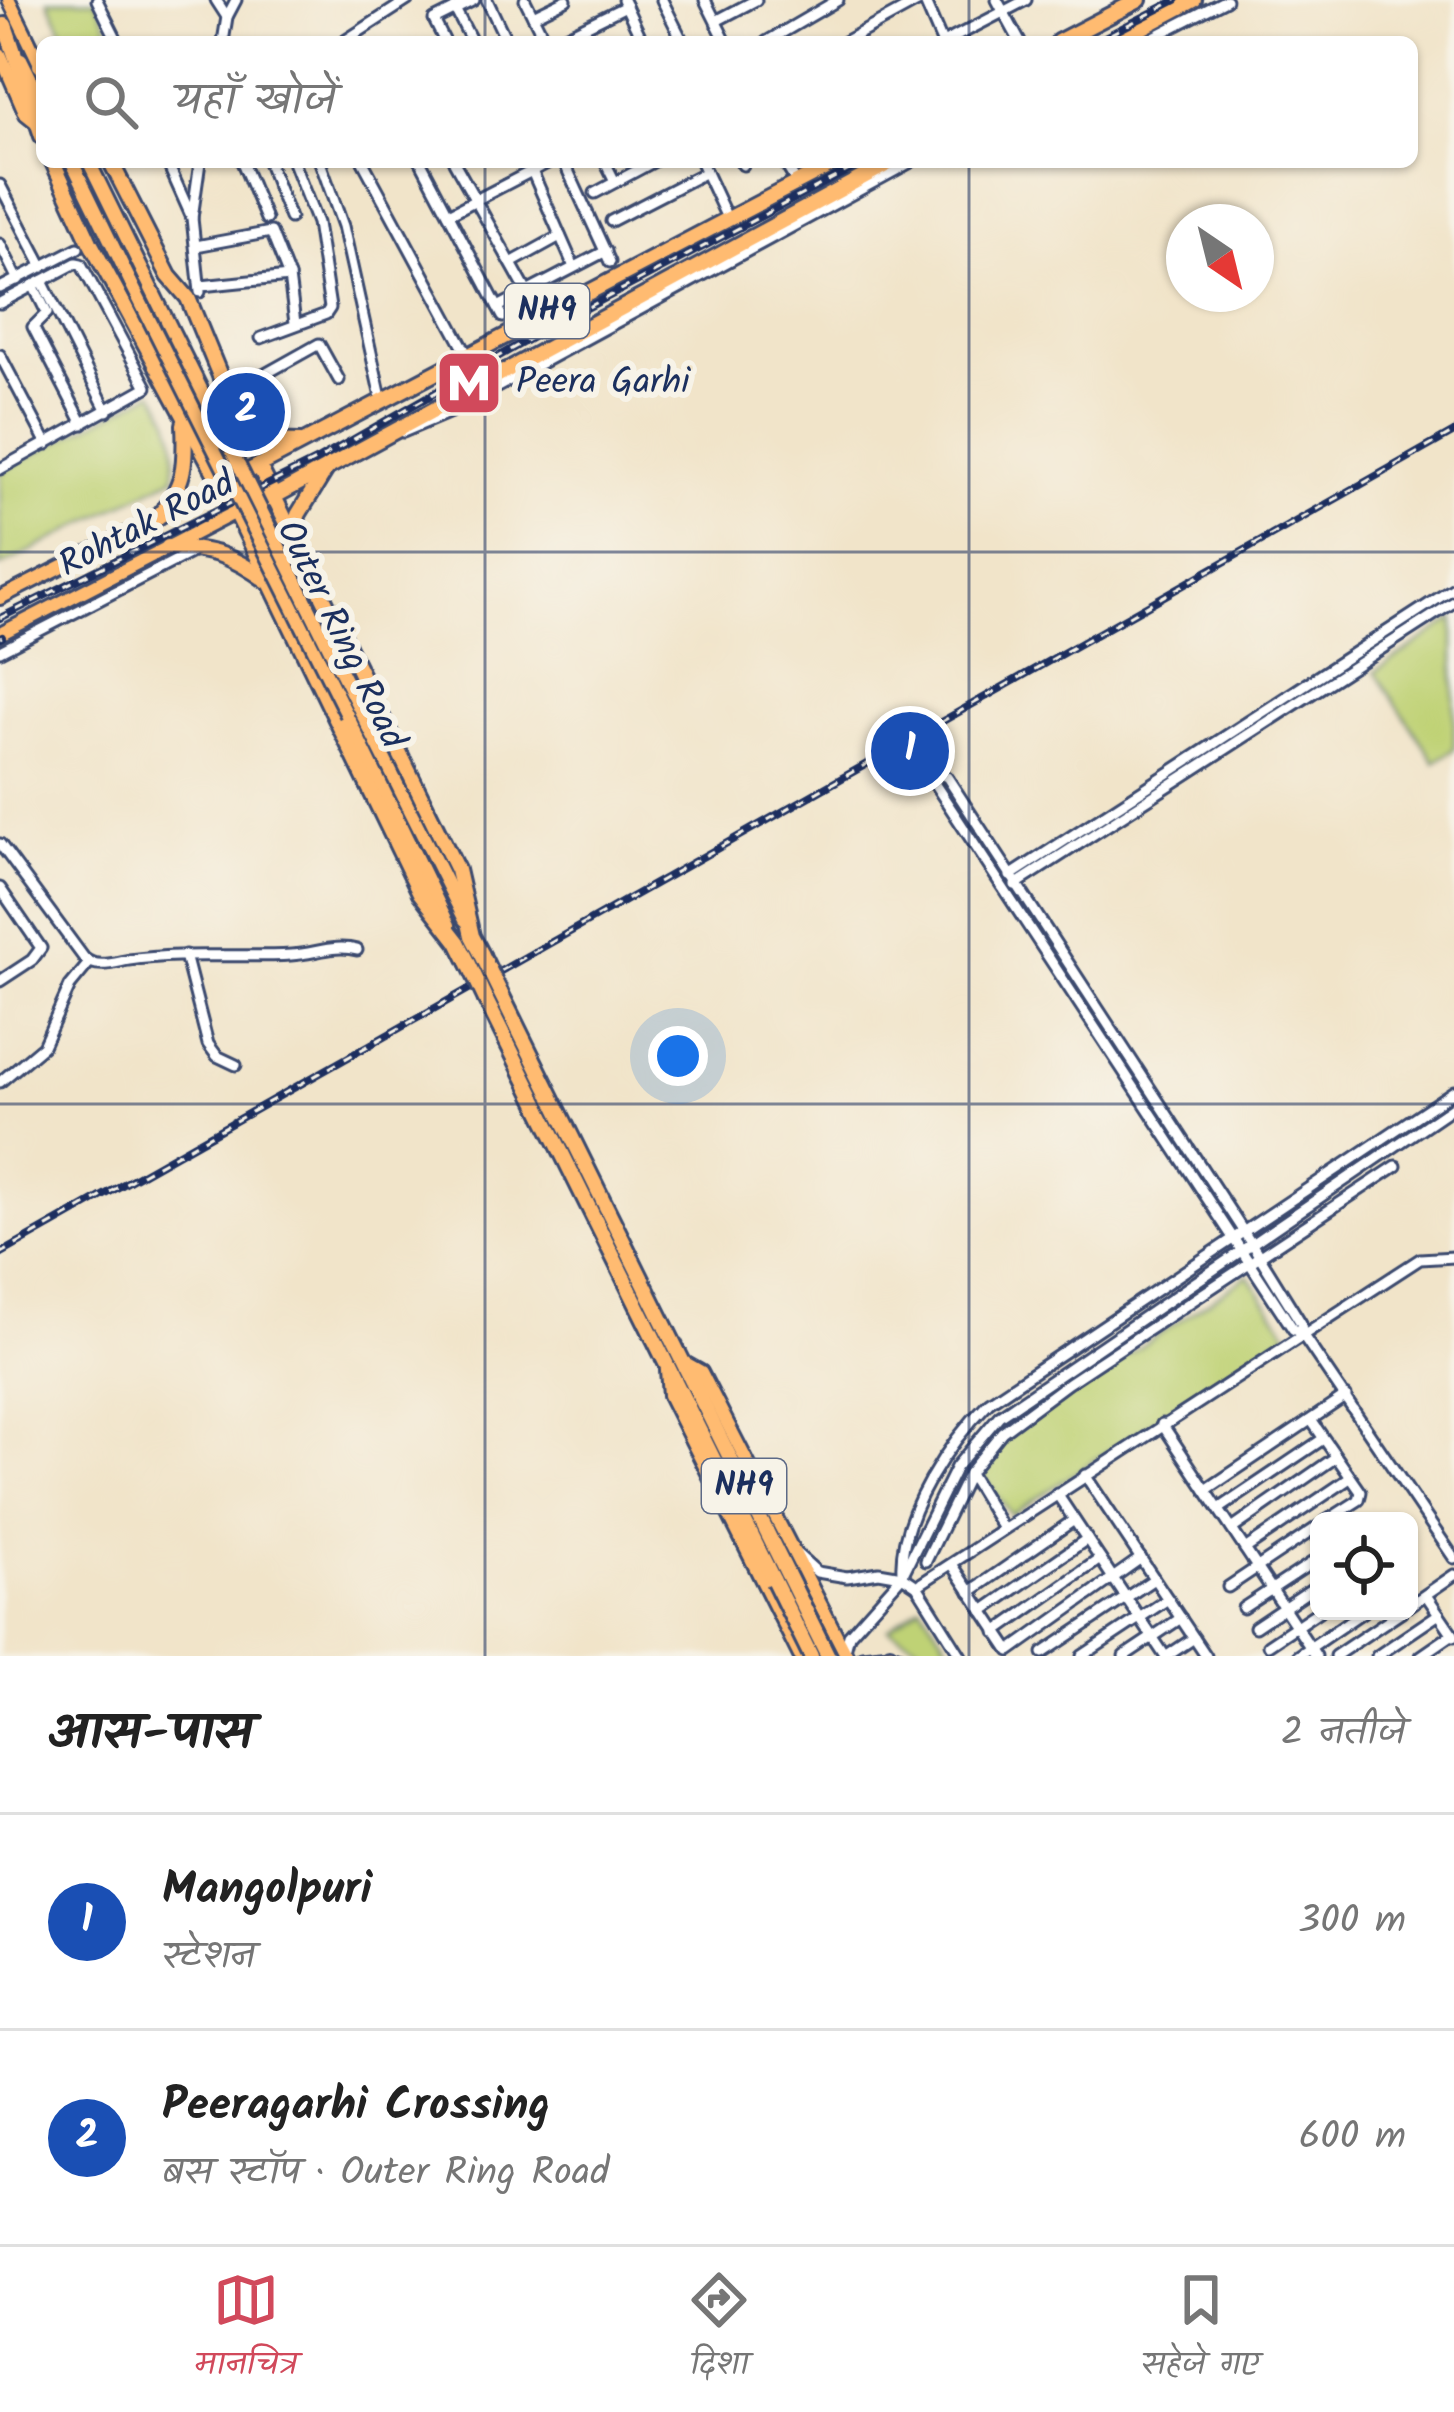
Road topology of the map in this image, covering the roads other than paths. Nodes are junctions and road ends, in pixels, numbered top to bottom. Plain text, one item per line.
1 (9, 0) edge
2 (97, 0) edge
3 (216, 0) edge
4 (236, 0) edge
5 (407, 0) edge
6 (473, 0) edge
7 (487, 0) edge
8 (526, 0) edge
9 (566, 0) edge
10 (662, 0) edge
11 (705, 0) edge
12 (756, 0) edge
13 (838, 0) edge
14 (922, 0) edge
15 (997, 0) edge
16 (1026, 0) edge
17 (1139, 0) edge
18 (1195, 0) edge
19 (1226, 0) edge
20 (624, 3) edge
21 (455, 9) junction
22 (1003, 12) junction
23 (227, 16) junction
24 (533, 16) junction
25 (2, 20) edge
26 (716, 21) junction
27 (115, 36) edge
28 (224, 36) edge
29 (353, 36) edge
30 (442, 36) edge
31 (469, 36) edge
32 (504, 36) edge
33 (546, 36) edge
34 (561, 36) edge
35 (640, 36) edge
36 (680, 36) edge
37 (723, 36) edge
38 (776, 36) edge
39 (855, 36) edge
40 (940, 36) edge
41 (955, 36) edge
42 (1017, 36) edge
43 (1070, 36) edge
44 (1126, 36) edge
45 (1156, 36) edge
46 (0, 54) edge
47 (36, 57) edge
48 (36, 88) edge
49 (36, 120) edge
50 (36, 126) edge
51 (56, 168) edge
52 (75, 168) edge
53 (92, 168) edge
54 (114, 168) edge
55 (170, 168) edge
56 (199, 168) edge
57 (244, 168) edge
58 (270, 168) edge
59 (295, 168) edge
60 (322, 168) edge
61 (366, 168) edge
62 (425, 168) edge
63 (455, 168) edge
64 (527, 168) edge
65 (531, 168) edge
66 (567, 168) edge
67 (608, 168) edge
68 (642, 168) edge
69 (701, 168) edge
70 (703, 168) edge
71 (788, 168) edge
72 (826, 168) edge
73 (880, 168) edge
74 (900, 168) edge
75 (615, 182) junction
76 (798, 184) junction
77 (0, 185) edge
78 (595, 193) dead end
79 (476, 200) junction
80 (449, 214) junction
81 (192, 218) junction
82 (290, 218) dead end
83 (266, 220) dead end
84 (728, 220) junction
85 (611, 221) dead end
86 (560, 236) junction
87 (0, 244) edge
88 (196, 246) junction
89 (78, 248) dead end
90 (511, 263) junction
91 (43, 267) junction
92 (574, 267) junction
93 (289, 277) junction
94 (17, 280) junction
95 (38, 283) junction
96 (0, 288) edge
97 (527, 292) junction
98 (0, 303) edge
99 (295, 323) junction
100 (261, 338) dead end
101 (466, 354) junction
102 (0, 355) edge
103 (339, 380) dead end
104 (227, 395) junction
105 (382, 402) junction
106 (107, 411) junction
107 (184, 415) junction
108 (83, 424) junction
109 (388, 435) junction
110 (305, 442) junction
111 (47, 444) junction
112 (259, 466) junction
113 (328, 466) junction
114 (0, 470) edge
115 (222, 484) junction
116 (275, 496) junction
117 (236, 512) junction
118 (157, 518) junction
119 (296, 540) junction
120 (169, 547) junction
121 (199, 548) junction
122 (271, 584) junction
123 (317, 584) junction
124 (1454, 588) edge
125 (0, 598) edge
126 (280, 602) junction
127 (1454, 602) edge
128 (31, 626) junction
129 (0, 634) edge
130 (0, 651) edge
131 (354, 714) junction
132 (0, 844) edge
133 (1009, 883) junction
134 (0, 887) edge
135 (465, 939) junction
136 (357, 950) dead end
137 (185, 955) junction
138 (89, 963) junction
139 (0, 981) edge
140 (493, 996) junction
141 (236, 1065) dead end
142 (0, 1082) edge
143 (1454, 1091) edge
144 (1454, 1106) edge
145 (1396, 1166) dead end
146 (1239, 1234) junction
147 (1246, 1246) junction
148 (1256, 1260) junction
149 (1453, 1260) edge
150 (1303, 1335) junction
151 (685, 1363) junction
152 (666, 1364) junction
153 (1346, 1396) junction
154 (693, 1401) junction
155 (1311, 1420) junction
156 (1162, 1424) junction
157 (1323, 1439) junction
158 (1336, 1457) junction
159 (969, 1473) junction
160 (1085, 1475) junction
161 (1350, 1478) junction
162 (1206, 1490) junction
163 (1057, 1494) junction
164 (1219, 1510) junction
165 (1347, 1512) edge
166 (1074, 1520) junction
167 (1232, 1528) junction
168 (1004, 1529) junction
169 (1310, 1532) edge
170 (1087, 1538) junction
171 (1245, 1549) junction
172 (797, 1554) junction
173 (1141, 1558) junction
174 (1454, 1558) edge
175 (1100, 1559) junction
176 (926, 1561) dead end
177 (952, 1564) junction
178 (1310, 1564) edge
179 (1257, 1567) junction
180 (1454, 1575) edge
181 (902, 1576) junction
182 (1113, 1578) junction
183 (1154, 1579) junction
184 (917, 1586) junction
185 (1228, 1587) dead end
186 (766, 1588) junction
187 (1272, 1589) junction
188 (1310, 1590) edge
189 (970, 1592) junction
190 (1426, 1594) junction
191 (1126, 1598) junction
192 (1168, 1599) junction
193 (1418, 1600) edge
194 (1243, 1608) dead end
195 (1284, 1608) junction
196 (983, 1611) junction
197 (1439, 1614) junction
198 (1310, 1617) edge
199 (1140, 1618) junction
200 (1180, 1618) junction
201 (1353, 1620) edge
202 (1389, 1620) edge
203 (1296, 1626) junction
204 (1256, 1627) dead end
205 (996, 1632) junction
206 (1454, 1635) edge
207 (790, 1636) junction
208 (1031, 1636) junction
209 (1152, 1637) junction
210 (1194, 1638) junction
211 (1268, 1645) dead end
212 (1313, 1652) edge
213 (845, 1655) edge
214 (893, 1655) edge
215 (1044, 1655) edge
216 (787, 1656) edge
217 (800, 1656) edge
218 (811, 1656) edge
219 (961, 1656) edge
220 (1082, 1656) edge
221 (1124, 1656) edge
222 (1166, 1656) edge
223 (1206, 1656) edge
224 (1298, 1656) edge
225 (1335, 1656) edge
226 (1376, 1656) edge
227 (1421, 1656) edge

1 - 47 main road
2 - 27 street
3 - 23 street
4 - 23 street
5 - 29 street
6 - 21 street
7 - 32 street
8 - 24 street
9 - 24 street
10 - 36 street
11 - 26 street
12 - 26 street
13 - 38 street
14 - 39 street
14 - 40 street
15 - 22 street
16 - 22 street
17 - 43 highway
18 - 44 highway
19 - 45 street
20 - 34 street
20 - 35 street
21 - 30 street
21 - 31 street
22 - 41 street
22 - 42 street
23 - 28 street
24 - 33 street
25 - 48 main road
25 - 49 highway
26 - 37 street
46 - 50 main road
51 - 107 highway, Outer Ring Road
52 - 131 main road, Outer Ring Road, bridge
53 - 131 main road, Outer Ring Road, bridge
54 - 104 highway
55 - 81 street
56 - 81 street
57 - 83 street
58 - 82 street
59 - 99 street
60 - 105 street
61 - 101 street
62 - 80 street
63 - 79 street
64 - 79 street
65 - 86 street
66 - 92 street
67 - 75 street
68 - 75 street
69 - 85 street
70 - 84 street
71 - 76 street
72 - 76 highway, Rohtak Road / NH9
73 - 109 highway, Rohtak Road / NH9
74 - 109 street
75 - 78 street
76 - 84 highway, Rohtak Road / NH9
77 - 91 street
79 - 80 street
79 - 90 street
80 - 97 street
81 - 88 street
84 - 101 highway, Rohtak Road / NH9
86 - 90 street
86 - 92 street
87 - 94 street
88 - 93 street
88 - 93 street
89 - 91 street
90 - 97 street
91 - 94 street
92 - 97 street
93 - 99 street
94 - 96 street
95 - 98 street
95 - 106 street
95 - 106 street
95 - 108 street
99 - 100 street
101 - 105 highway, Rohtak Road / NH9
102 - 111 street
103 - 104 street
104 - 110 highway
105 - 110 highway, Rohtak Road / NH9
106 - 108 street
107 - 115 highway, Outer Ring Road
107 - 118 highway
108 - 111 street
109 - 113 highway, Rohtak Road / NH9
110 - 112 highway, Rohtak Road / NH9
111 - 114 street
112 - 115 highway, Rohtak Road / NH9
112 - 116 highway, Outer Ring Road
113 - 116 highway, Rohtak Road / NH9
113 - 119 highway
115 - 117 highway, Outer Ring Road
115 - 118 main road, Rohtak Road / NH9
116 - 117 highway, Rohtak Road / NH9
116 - 119 highway, Outer Ring Road
117 - 120 main road, Rohtak Road / NH9
117 - 122 highway, Outer Ring Road
118 - 125 main road, Rohtak Road / NH9
119 - 123 highway, Outer Ring Road
120 - 121 highway
120 - 128 main road, Rohtak Road / NH9
121 - 122 highway
121 - 128 street
122 - 126 highway, Outer Ring Road
123 - 126 highway
123 - 135 highway, Outer Ring Road
124 - 133 street
126 - 135 highway, Outer Ring Road
127 - 133 street
128 - 129 main road, Rohtak Road / NH9
128 - 130 street
131 - 135 main road, Outer Ring Road
132 - 138 street
133 - 133 street
133 - 146 street
134 - 139 street
135 - 140 highway, Outer Ring Road, bridge
136 - 137 street
137 - 138 street
137 - 141 street
138 - 142 street
140 - 151 highway, Outer Ring Road / NH9
140 - 152 highway, Outer Ring Road
143 - 146 street
144 - 147 street
145 - 148 street
146 - 147 street
146 - 181 street
147 - 148 street
147 - 181 street
148 - 150 street
148 - 159 street
149 - 150 street
150 - 153 street
150 - 156 street
151 - 154 highway, NH9
151 - 172 main road, Outer Ring Road
152 - 154 highway, Outer Ring Road
152 - 186 main road
153 - 155 street
153 - 174 street
154 - 213 highway, NH9, bridge
154 - 218 highway, bridge
155 - 157 street
155 - 162 street
156 - 160 street
156 - 162 street
157 - 158 street
157 - 164 street
158 - 161 street
158 - 167 street
159 - 168 street
159 - 176 street
160 - 163 street
160 - 173 street
161 - 165 street
161 - 171 street
162 - 164 street
163 - 166 street
163 - 168 street
164 - 167 street
166 - 170 street
166 - 189 street
167 - 171 street
168 - 177 street
169 - 179 street
170 - 175 street
170 - 196 street
171 - 179 street
172 - 181 street
172 - 186 main road
172 - 213 main road, Outer Ring Road
173 - 182 street
173 - 183 street
175 - 182 street
175 - 205 street
177 - 184 street
177 - 189 street
178 - 187 street
179 - 185 street
179 - 187 street
180 - 190 street
181 - 184 street
181 - 213 street
182 - 191 street
182 - 208 street
183 - 191 street
183 - 192 street
184 - 219 street
186 - 207 main road
187 - 194 street
187 - 195 street
188 - 195 street
189 - 196 street
190 - 193 street
190 - 197 street
191 - 199 street
191 - 215 street
192 - 199 street
192 - 200 street
195 - 203 street
195 - 204 street
196 - 205 street
197 - 206 street
197 - 226 street
198 - 203 street
199 - 209 street
199 - 220 street
200 - 209 street
200 - 210 street
201 - 212 street
202 - 225 street
203 - 211 street
203 - 212 street
205 - 208 street
206 - 227 street
207 - 216 main road
207 - 217 main road
208 - 215 street
209 - 221 street
209 - 222 street
210 - 222 street
210 - 223 street
212 - 224 street
213 - 214 street

